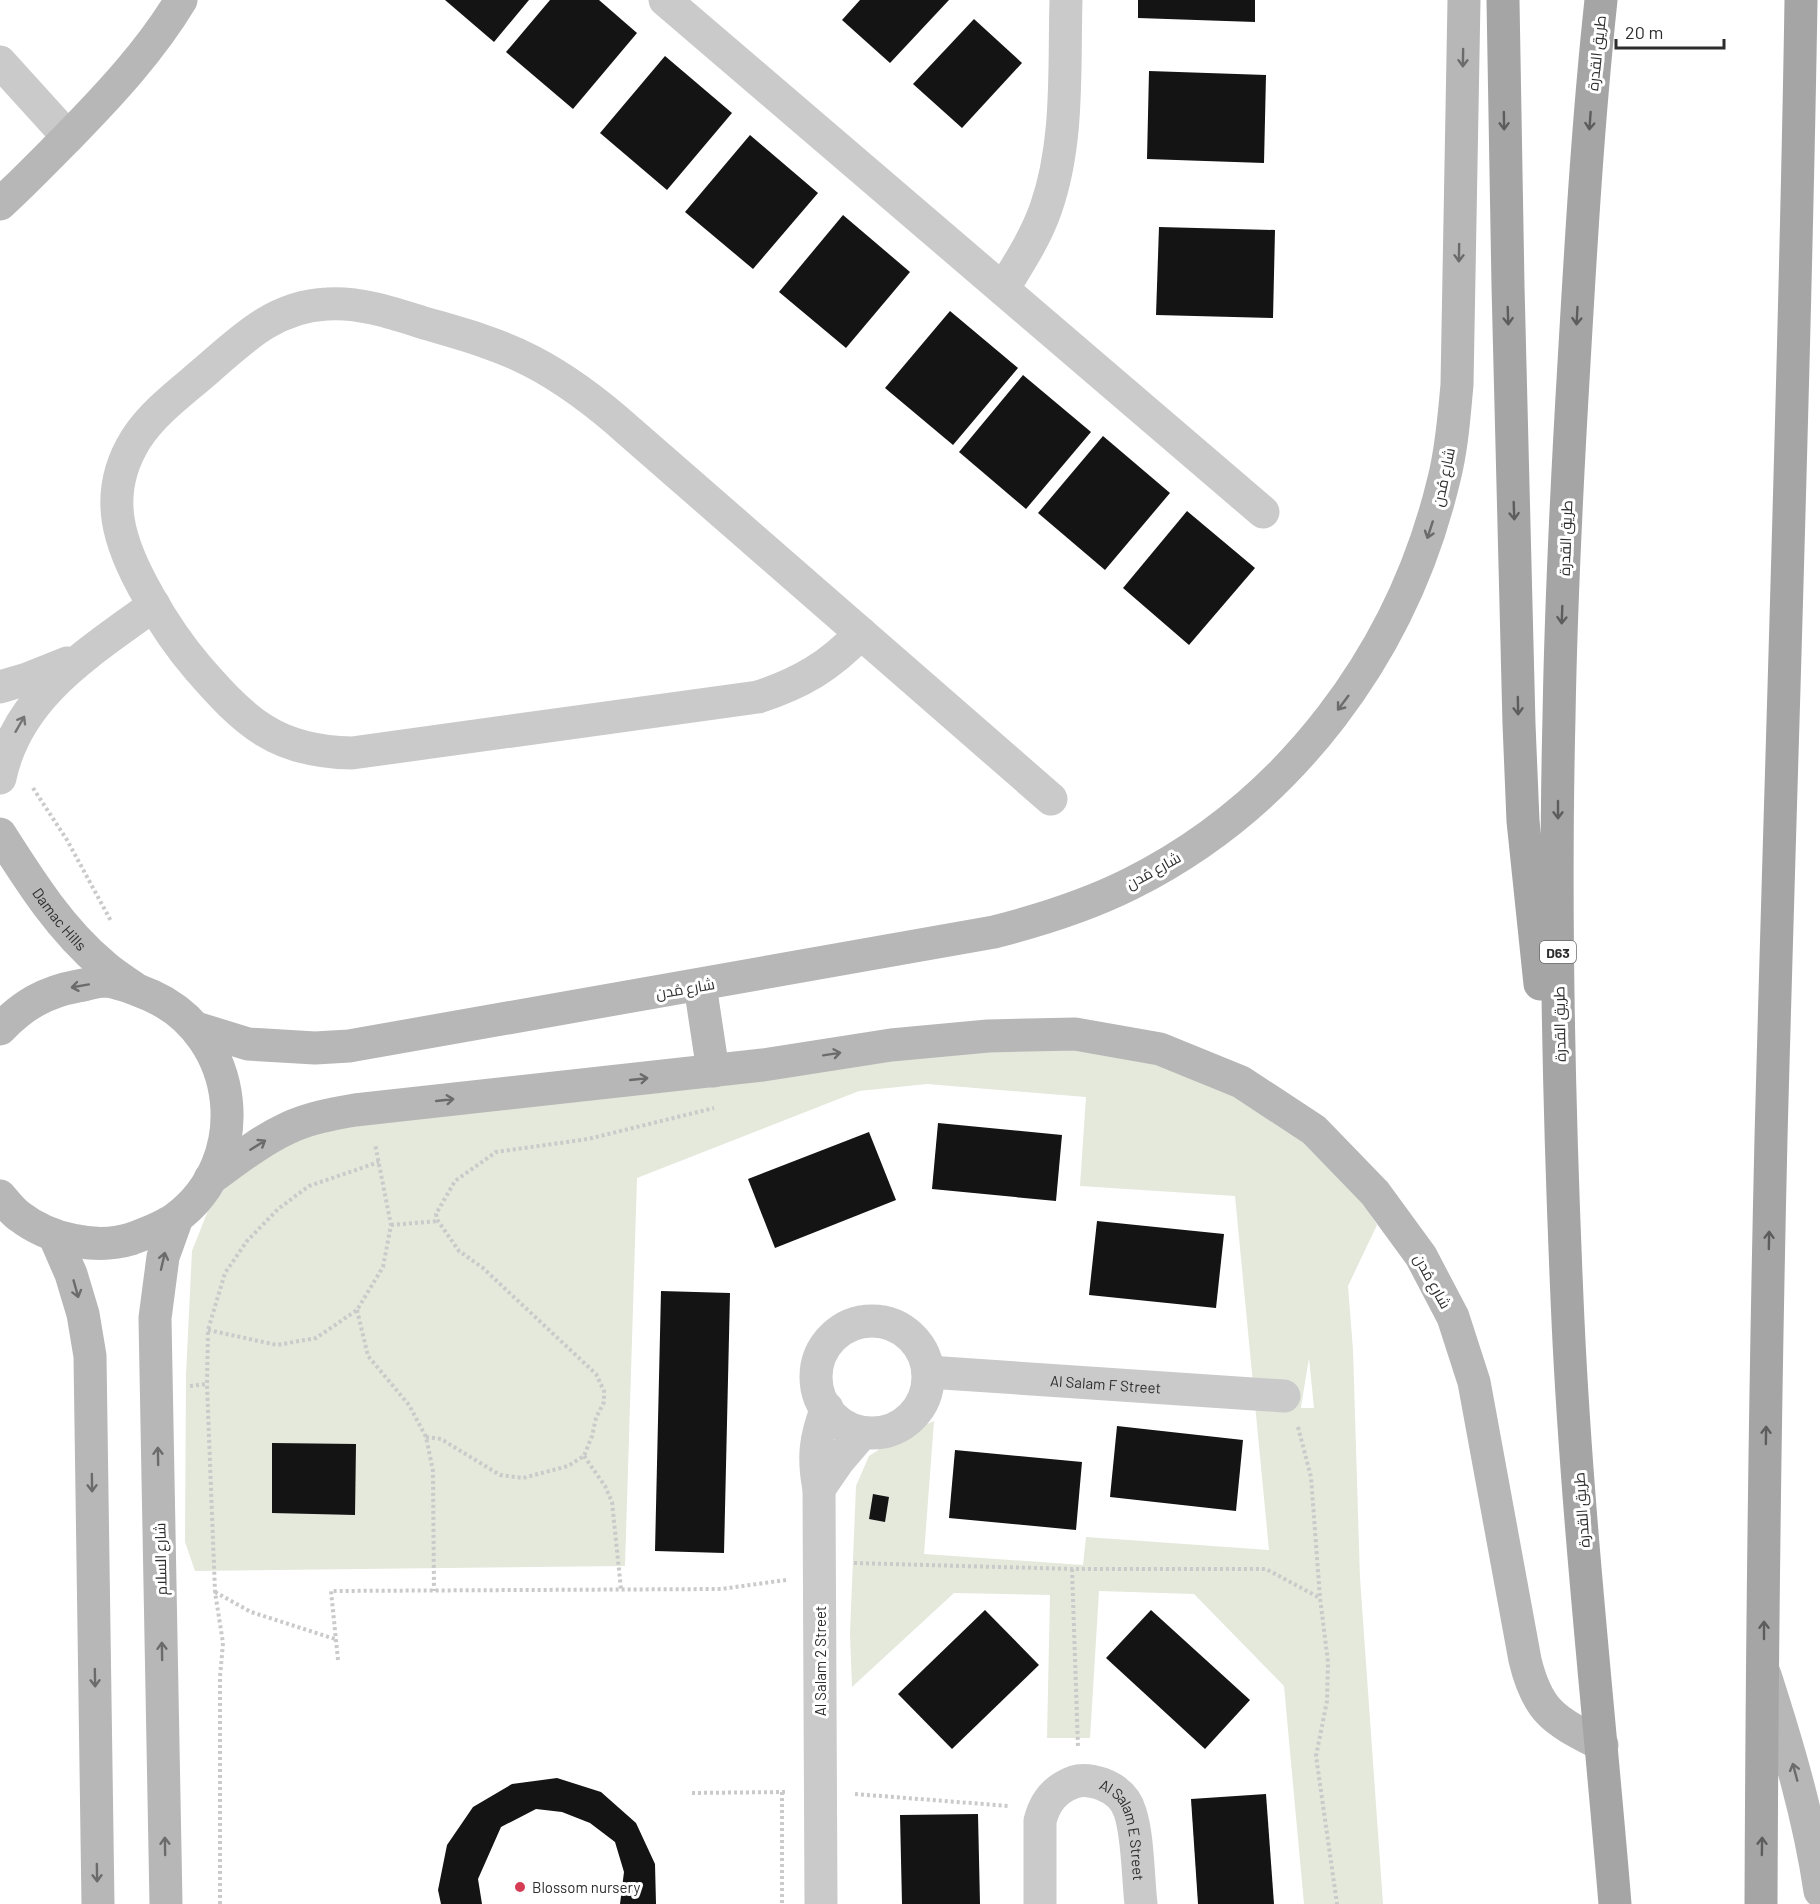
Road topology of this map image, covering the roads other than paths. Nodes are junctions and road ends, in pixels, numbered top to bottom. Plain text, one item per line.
1 (181, 0) edge
2 (665, 0) edge
3 (1066, 0) edge
4 (1464, 0) edge
5 (1503, 0) edge
6 (1601, 0) edge
7 (1801, 0) edge
8 (0, 62) edge
9 (68, 137) junction
10 (0, 204) edge
11 (1003, 289) junction
12 (1263, 512) dead end
13 (154, 605) junction
14 (861, 633) junction
15 (87, 654) junction
16 (0, 687) edge
17 (4, 764) edge
18 (1051, 799) dead end
19 (0, 834) edge
20 (700, 985) junction
21 (134, 988) junction
22 (196, 1028) junction
23 (0, 1029) edge
24 (713, 1071) junction
25 (1560, 1114) junction
26 (210, 1179) junction
27 (0, 1196) edge
28 (177, 1218) junction
29 (54, 1235) junction
30 (928, 1372) junction
31 (1284, 1396) road end
32 (827, 1408) junction
33 (862, 1433) junction
34 (819, 1490) junction
35 (1764, 1669) junction
36 (1602, 1746) junction
37 (1820, 1891) edge
38 (98, 1904) edge
39 (166, 1904) edge
40 (821, 1904) edge
41 (1040, 1904) edge
42 (1141, 1904) edge
43 (1615, 1904) edge
44 (1761, 1904) edge

1 - 9 street
2 - 11 street
3 - 11 street
4 -> 20 street, شارع مُدن
5 -> 25 main road
6 -> 25 main road, طريق القدرة / D63
35 -> 7 main road
8 - 9 street
9 - 10 street
11 - 12 street
13 - 14 street
13 - 14 street
13 - 15 street
14 - 18 street
15 - 16 street
17 -> 15 street
19 - 21 street, Damac Hills
20 - 22 street, شارع مُدن
20 - 24 street
21 - 22 street
21 -> 23 street
22 - 26 street
26 -> 24 street, شارع مُدن
24 -> 36 street, شارع مُدن
25 - 36 main road, طريق القدرة / D63
26 - 28 street
27 - 29 street
28 - 29 street
39 -> 28 street, شارع السلام
29 -> 38 street
30 - 31 street, Al Salam F Street
30 - 32 street
30 - 33 street
32 - 33 street
32 - 34 street
33 - 34 street
34 - 40 street, Al Salam 2 Street
37 -> 35 street
44 -> 35 main road
36 - 43 main road, طريق القدرة / D63
41 - 42 street, Al Salam E Street

